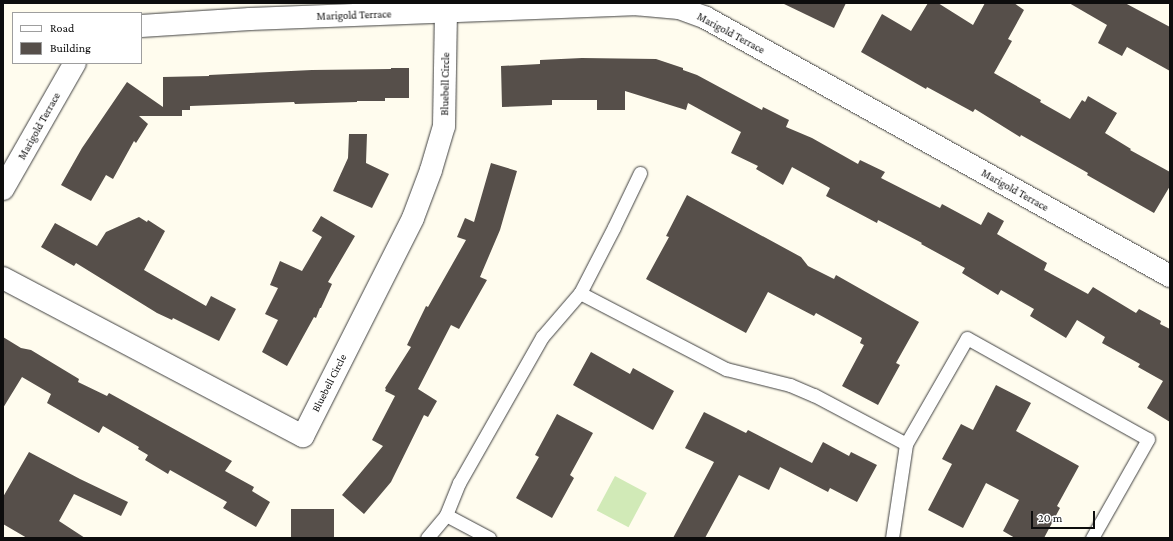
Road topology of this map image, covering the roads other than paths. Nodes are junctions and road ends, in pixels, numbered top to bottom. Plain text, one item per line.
1 (250, 11) edge
2 (446, 11) junction
3 (142, 26) edge
4 (74, 64) edge
5 (640, 173) dead end
6 (3, 189) edge
7 (1170, 276) edge
8 (3, 278) edge
9 (580, 293) junction
10 (906, 444) junction
11 (446, 515) junction
12 (427, 538) edge
13 (489, 538) edge
14 (892, 538) edge
15 (1092, 538) edge

1 - 2 street, Marigold Terrace
1 - 3 street, Marigold Terrace
2 - 7 street, Marigold Terrace
2 - 8 street, Bluebell Circle
4 - 6 street, Marigold Terrace
5 - 9 lane
9 - 10 lane
9 - 11 lane
10 - 14 lane
10 - 15 lane
11 - 12 lane
11 - 13 lane

